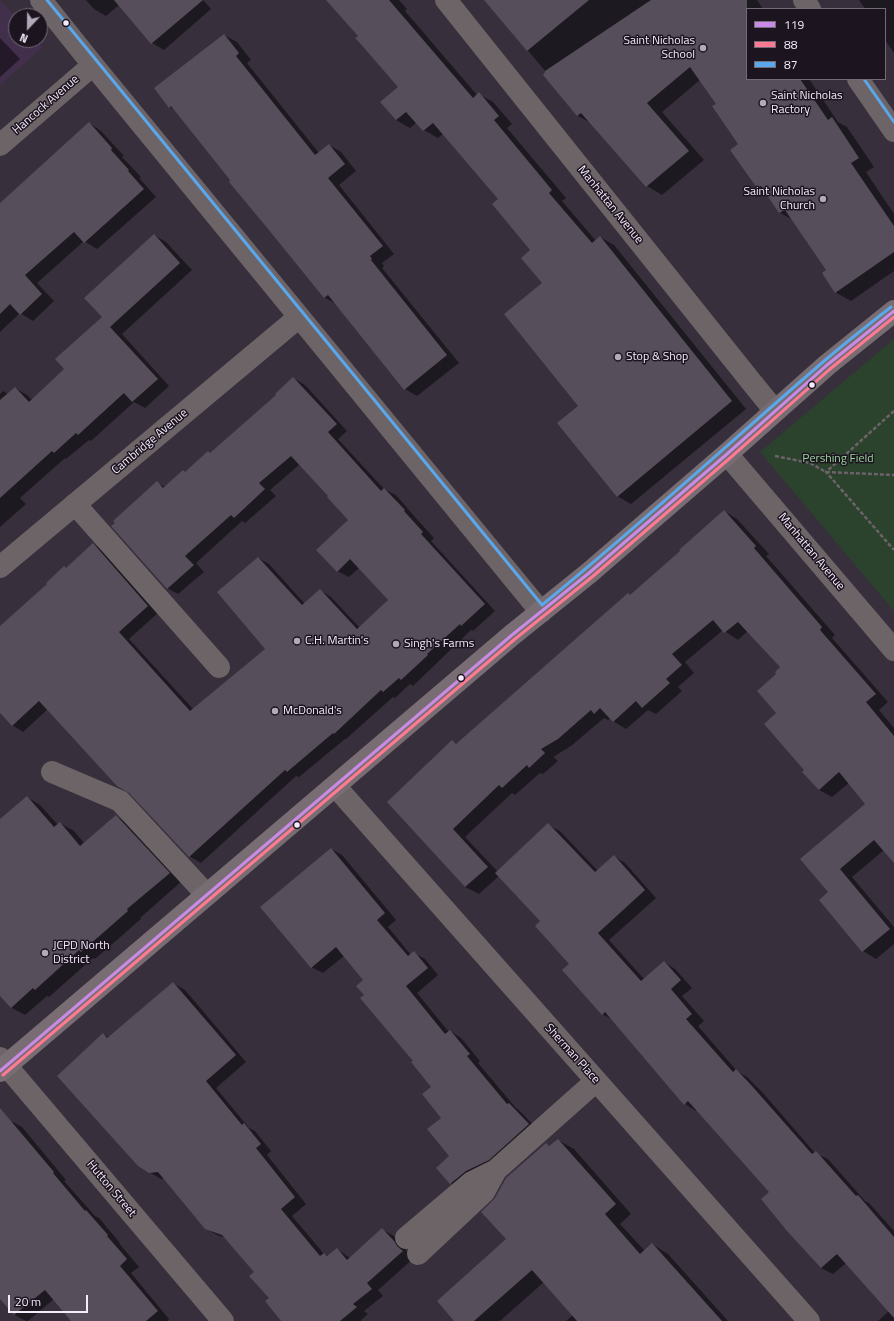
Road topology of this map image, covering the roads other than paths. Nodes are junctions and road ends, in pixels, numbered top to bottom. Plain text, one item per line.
1 (41, 0) edge
2 (446, 0) edge
3 (93, 65) junction
4 (859, 80) edge
5 (894, 131) edge
6 (0, 145) edge
7 (894, 311) edge
8 (300, 317) junction
9 (775, 410) junction
10 (727, 454) junction
11 (75, 504) junction
12 (0, 567) edge
13 (541, 612) junction
14 (894, 650) edge
15 (219, 667) dead end
16 (52, 772) dead end
17 (336, 787) junction
18 (206, 894) junction
19 (2, 1065) edge
20 (596, 1081) junction
21 (412, 1246) dead end
22 (223, 1321) edge
23 (809, 1321) edge

1 - 3 street
2 - 9 street, Manhattan Avenue
3 - 6 street, Hancock Avenue
3 - 8 street
4 - 5 street
7 - 9 main road
8 - 11 street, Cambridge Avenue
8 - 13 street
9 - 10 main road
10 - 13 main road
10 - 14 street, Manhattan Avenue
11 - 12 street, Cambridge Avenue
11 - 15 street
13 - 17 main road
16 - 18 street
17 - 18 main road
17 - 20 street, Sherman Place
18 - 19 main road
19 - 22 street, Hutton Street
20 - 21 street
20 - 23 street, Sherman Place

